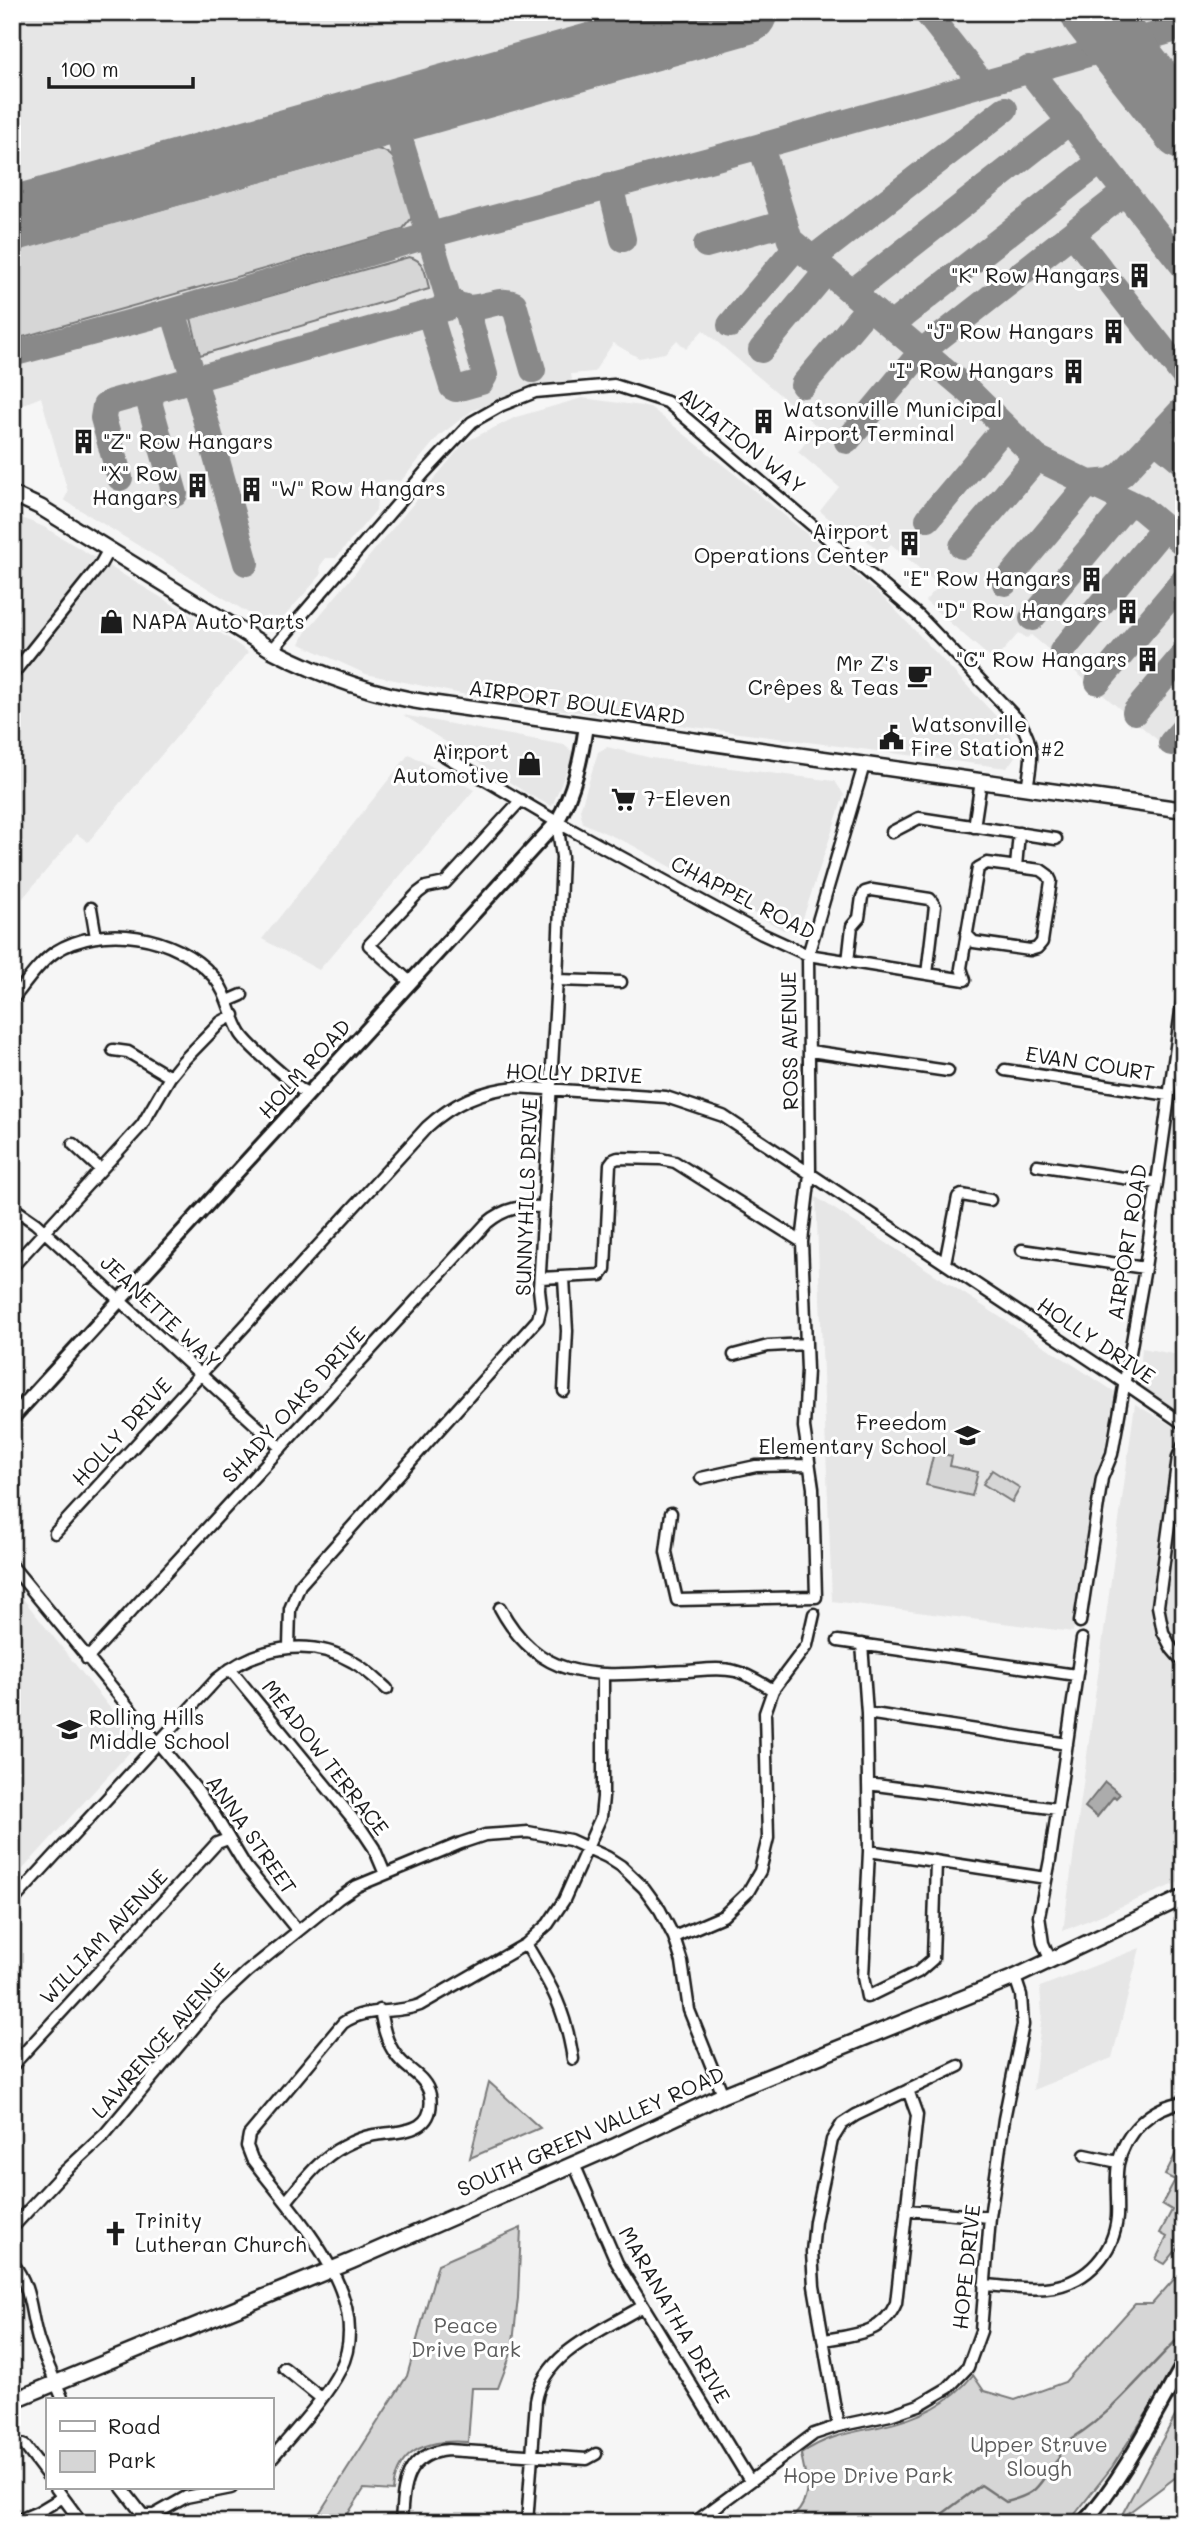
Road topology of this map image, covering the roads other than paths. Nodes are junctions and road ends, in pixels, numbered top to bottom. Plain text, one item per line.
1 (12, 494) edge
2 (109, 549) junction
3 (272, 650) junction
4 (12, 675) edge
5 (586, 726) junction
6 (440, 753) dead end
7 (863, 765) junction
8 (981, 781) junction
9 (1027, 788) junction
10 (521, 800) junction
11 (1184, 810) edge
12 (557, 822) junction
13 (974, 827) junction
14 (892, 832) dead end
15 (1019, 833) junction
16 (1056, 839) dead end
17 (1016, 867) junction
18 (91, 908) dead end
19 (966, 934) junction
20 (96, 937) junction
21 (808, 955) junction
22 (848, 962) junction
23 (927, 974) junction
24 (557, 980) junction
25 (410, 982) junction
26 (621, 982) dead end
27 (1184, 990) edge
28 (242, 995) dead end
29 (12, 1000) edge
30 (228, 1001) junction
31 (234, 1015) junction
32 (113, 1050) dead end
33 (810, 1051) junction
34 (1005, 1070) dead end
35 (948, 1071) dead end
36 (170, 1077) junction
37 (1184, 1085) edge
38 (551, 1088) junction
39 (1170, 1090) junction
40 (308, 1093) junction
41 (73, 1144) dead end
42 (1037, 1165) dead end
43 (101, 1170) junction
44 (810, 1174) junction
45 (1157, 1183) junction
46 (990, 1200) dead end
47 (12, 1207) edge
48 (544, 1207) junction
49 (45, 1232) junction
50 (802, 1242) junction
51 (1022, 1250) dead end
52 (946, 1263) junction
53 (12, 1267) edge
54 (1145, 1268) junction
55 (540, 1278) junction
56 (564, 1278) junction
57 (119, 1301) junction
58 (806, 1344) junction
59 (734, 1355) dead end
60 (200, 1375) junction
61 (1125, 1383) junction
62 (564, 1391) dead end
63 (12, 1418) edge
64 (1184, 1424) edge
65 (1184, 1444) edge
66 (281, 1448) junction
67 (810, 1465) junction
68 (701, 1478) dead end
69 (671, 1513) dead end
70 (55, 1533) dead end
71 (12, 1566) edge
72 (500, 1608) dead end
73 (814, 1614) dead end
74 (1080, 1622) dead end
75 (1082, 1639) dead end
76 (838, 1641) dead end
77 (862, 1644) junction
78 (289, 1647) junction
79 (87, 1659) junction
80 (1184, 1663) edge
81 (230, 1669) junction
82 (603, 1674) junction
83 (1076, 1675) junction
84 (387, 1689) dead end
85 (773, 1690) junction
86 (867, 1713) junction
87 (159, 1744) junction
88 (1067, 1744) junction
89 (868, 1784) junction
90 (1058, 1808) junction
91 (228, 1839) junction
92 (587, 1847) junction
93 (869, 1852) junction
94 (936, 1861) junction
95 (385, 1874) junction
96 (1046, 1878) junction
97 (1184, 1897) edge
98 (12, 1902) edge
99 (298, 1931) junction
100 (674, 1937) junction
101 (526, 1944) junction
102 (1051, 1961) junction
103 (1015, 1977) junction
104 (380, 2010) junction
105 (573, 2059) dead end
106 (12, 2066) edge
107 (959, 2066) dead end
108 (908, 2090) junction
109 (723, 2095) junction
110 (1184, 2102) edge
111 (1085, 2155) dead end
112 (1118, 2162) junction
113 (574, 2164) junction
114 (286, 2202) junction
115 (906, 2210) junction
116 (990, 2217) junction
117 (12, 2228) edge
118 (12, 2262) edge
119 (330, 2269) junction
120 (984, 2285) junction
121 (643, 2306) junction
122 (824, 2340) junction
123 (1184, 2363) edge
124 (284, 2368) dead end
125 (56, 2383) junction
126 (62, 2398) edge
127 (321, 2398) junction
128 (12, 2401) edge
129 (838, 2426) junction
130 (12, 2441) edge
131 (596, 2454) dead end
132 (533, 2456) junction
133 (273, 2457) edge
134 (46, 2474) edge
135 (750, 2481) junction
136 (124, 2490) edge
137 (220, 2490) edge
138 (60, 2492) edge
139 (143, 2515) junction
140 (12, 2523) edge
141 (82, 2523) edge
142 (132, 2523) edge
143 (401, 2523) edge
144 (527, 2523) edge
145 (694, 2523) edge
146 (1083, 2523) edge

1 - 2 main road, AIRPORT BOULEVARD
2 - 3 main road, AIRPORT BOULEVARD
2 - 4 street
3 - 5 main road, AIRPORT BOULEVARD
3 - 9 street, AVIATION WAY
5 - 7 main road, AIRPORT BOULEVARD
5 - 12 street, HOLM ROAD
6 - 10 street, CHAPPEL ROAD
7 - 8 main road, AIRPORT BOULEVARD
7 - 21 street, ROSS AVENUE
8 - 9 main road, AIRPORT BOULEVARD
8 - 13 street
9 - 11 main road, AIRPORT BOULEVARD
10 - 12 street, CHAPPEL ROAD
10 - 25 street
12 - 21 street, CHAPPEL ROAD
12 - 24 street, SUNNYHILLS DRIVE
12 - 25 street, HOLM ROAD
13 - 14 street
13 - 15 street
15 - 16 street
15 - 17 street
17 - 19 street
17 - 19 street
18 - 20 street
19 - 23 street, CHAPPEL ROAD
20 - 29 street
20 - 30 street
21 - 22 street, CHAPPEL ROAD
21 - 33 street, ROSS AVENUE
22 - 23 street, CHAPPEL ROAD
22 - 23 street
24 - 26 street
24 - 38 street, SUNNYHILLS DRIVE
25 - 40 street, HOLM ROAD
27 - 39 street, AIRPORT ROAD
28 - 30 street
30 - 31 street
31 - 36 street
31 - 40 street
32 - 36 street
33 - 35 street
33 - 44 street, ROSS AVENUE
34 - 39 street, EVAN COURT
36 - 43 street
37 - 39 street, EVAN COURT
38 - 44 street, HOLLY DRIVE
38 - 48 street, SUNNYHILLS DRIVE
38 - 60 street, HOLLY DRIVE
39 - 45 street, AIRPORT ROAD
40 - 57 street, HOLM ROAD
41 - 43 street
42 - 45 street
43 - 49 street
44 - 50 street, ROSS AVENUE
44 - 52 street, HOLLY DRIVE
45 - 54 street, AIRPORT ROAD
46 - 52 street
47 - 49 street, JEANETTE WAY
48 - 55 street, SUNNYHILLS DRIVE
48 - 66 street, SHADY OAKS DRIVE
49 - 53 street
49 - 57 street, JEANETTE WAY
50 - 56 street
50 - 58 street
51 - 54 street
52 - 61 street, HOLLY DRIVE
54 - 61 street, AIRPORT ROAD
55 - 56 street
55 - 78 street, SUNNYHILLS DRIVE
56 - 62 street
57 - 60 street, JEANETTE WAY
57 - 63 street, HOLM ROAD
58 - 59 street
58 - 67 street
60 - 66 street, JEANETTE WAY
60 - 70 street, HOLLY DRIVE
61 - 64 street, HOLLY DRIVE
61 - 74 street, AIRPORT ROAD
65 - 80 street
66 - 79 street, SHADY OAKS DRIVE
67 - 68 street
67 - 69 street
71 - 79 street, ANNA STREET
72 - 82 street
73 - 85 street
75 - 83 street
76 - 77 street
77 - 83 street
77 - 86 street
78 - 81 street
78 - 84 street
79 - 87 street, ANNA STREET
81 - 87 street
81 - 95 street, MEADOW TERRACE
82 - 85 street
82 - 92 street
83 - 88 street
85 - 100 street
86 - 88 street
86 - 89 street
87 - 91 street, ANNA STREET
87 - 98 street
88 - 90 street
89 - 90 street
89 - 93 street
90 - 96 street
91 - 99 street, ANNA STREET
91 - 106 street, WILLIAM AVENUE
92 - 95 street, LAWRENCE AVENUE
92 - 100 street, LAWRENCE AVENUE
92 - 101 street
93 - 94 street
93 - 94 street
94 - 96 street
95 - 99 street, LAWRENCE AVENUE
96 - 102 street
97 - 102 main road, SOUTH GREEN VALLEY ROAD
99 - 117 street, LAWRENCE AVENUE
100 - 109 street, LAWRENCE AVENUE
101 - 104 street
101 - 105 street
102 - 103 main road, SOUTH GREEN VALLEY ROAD
103 - 109 main road, SOUTH GREEN VALLEY ROAD
103 - 116 street, HOPE DRIVE
104 - 114 street
104 - 114 street
107 - 108 street
108 - 115 street
108 - 122 street
109 - 113 main road, SOUTH GREEN VALLEY ROAD
110 - 112 street
111 - 112 street
112 - 120 street
113 - 119 main road, SOUTH GREEN VALLEY ROAD
113 - 121 street, MARANATHA DRIVE
114 - 119 street
115 - 116 street
115 - 122 street
116 - 120 street, HOPE DRIVE
118 - 125 street
119 - 125 main road, SOUTH GREEN VALLEY ROAD
119 - 127 street
120 - 129 street, HOPE DRIVE
121 - 132 street
121 - 135 street, MARANATHA DRIVE
122 - 129 street
123 - 146 street
124 - 127 street
125 - 126 street
125 - 128 main road, SOUTH GREEN VALLEY ROAD
127 - 133 street
129 - 135 street, HOPE DRIVE
130 - 134 street
131 - 132 street
132 - 143 street
132 - 144 street
135 - 145 street, HOPE DRIVE
136 - 139 street
137 - 139 street
138 - 140 street
138 - 141 street
139 - 142 street

